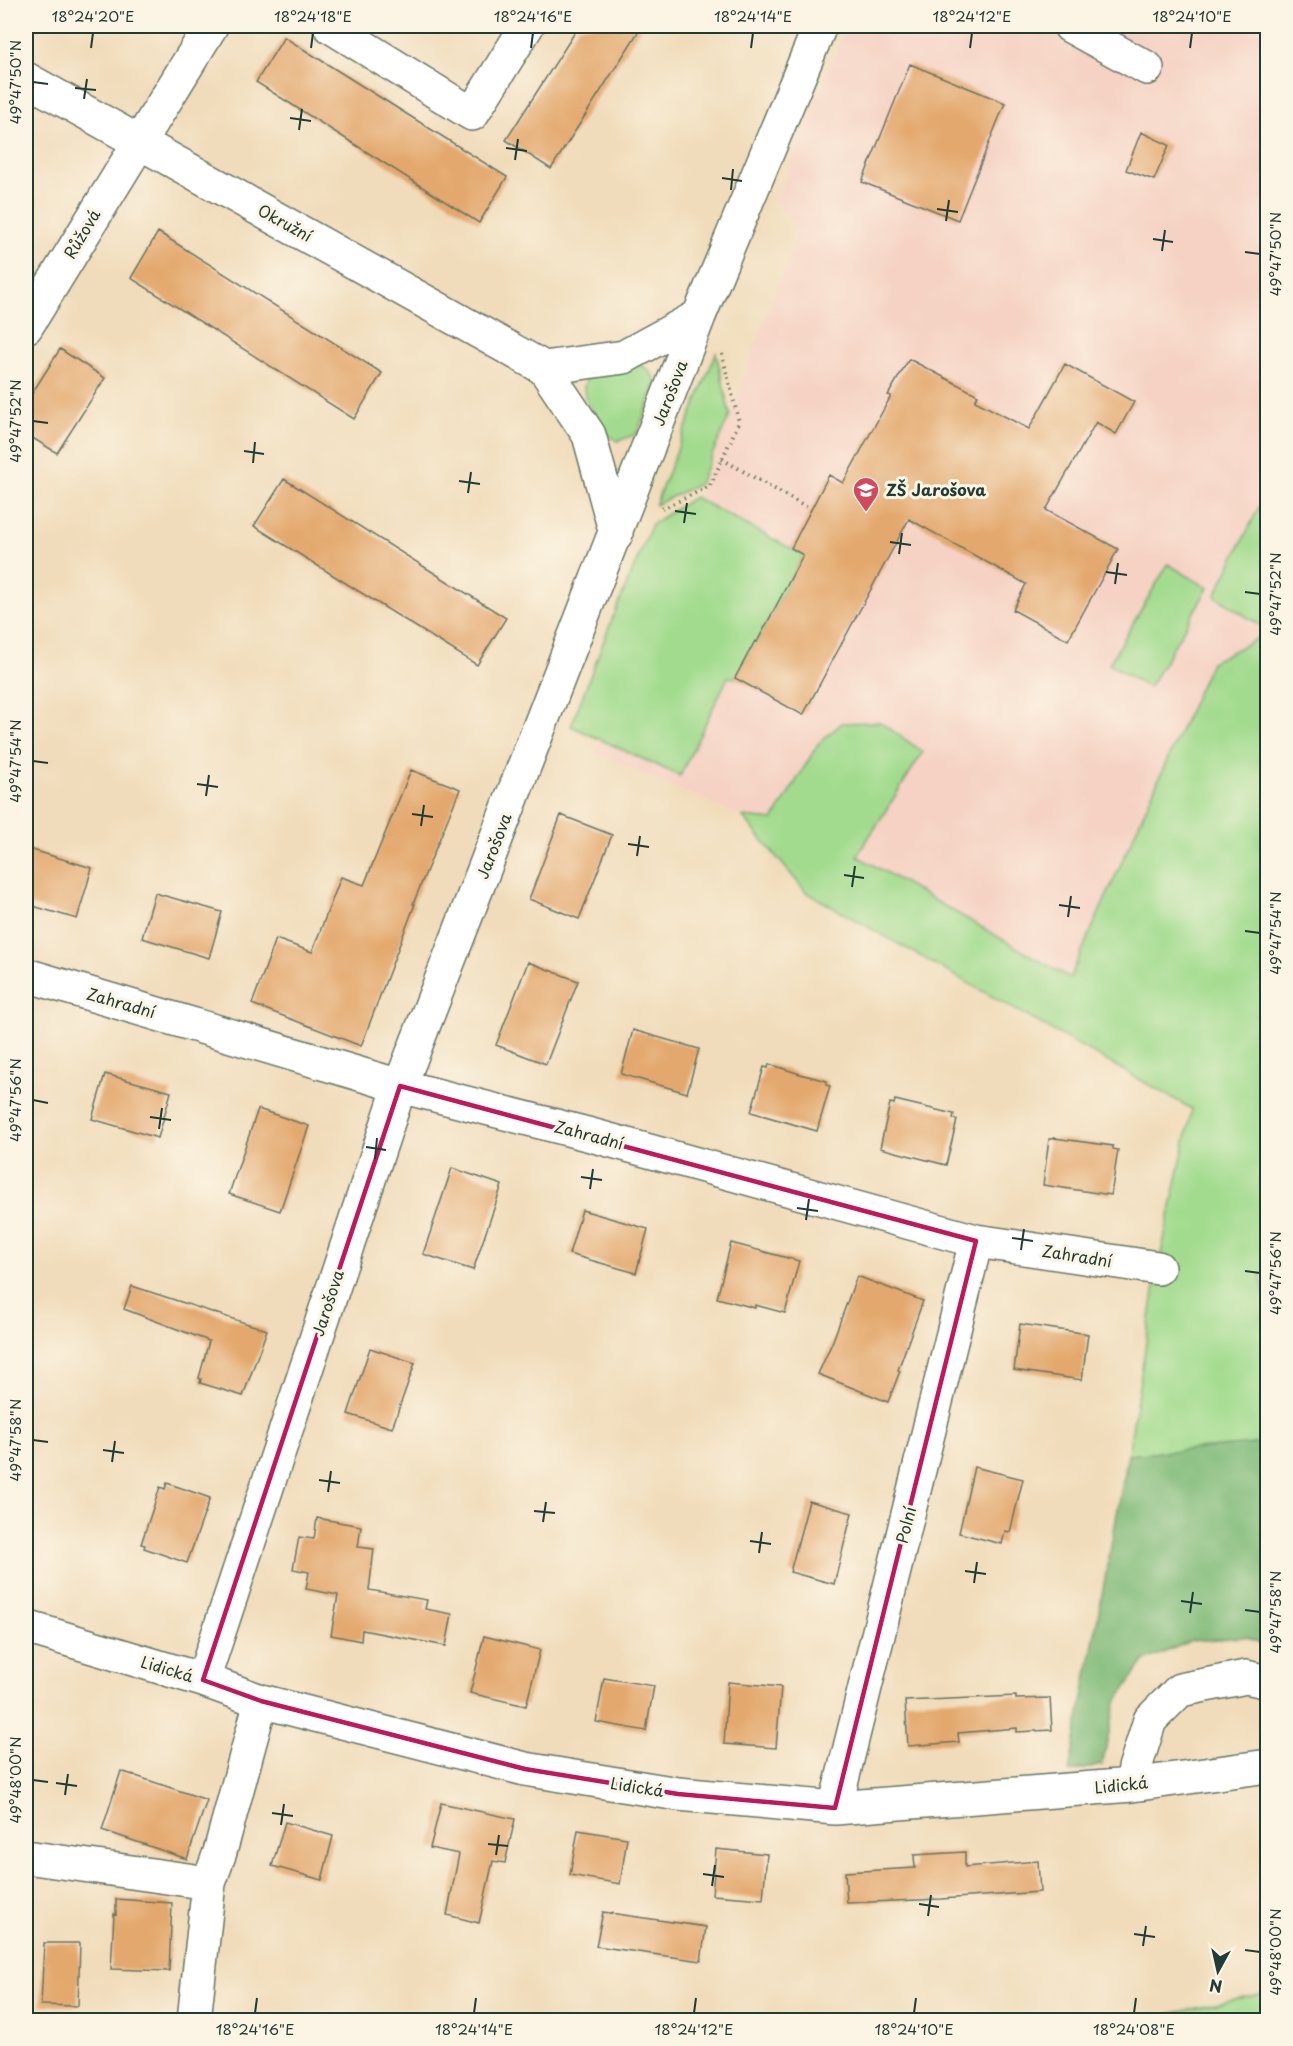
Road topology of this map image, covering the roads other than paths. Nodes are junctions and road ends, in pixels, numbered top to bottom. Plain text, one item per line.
1 (211, 26) edge
2 (330, 26) edge
3 (527, 26) edge
4 (820, 26) edge
5 (1070, 26) edge
6 (1147, 68) dead end
7 (26, 79) edge
8 (139, 142) junction
9 (699, 316) junction
10 (26, 327) edge
11 (544, 368) junction
12 (616, 534) junction
13 (26, 975) edge
14 (400, 1086) junction
15 (976, 1241) junction
16 (1158, 1268) dead end
17 (26, 1627) edge
18 (203, 1680) junction
19 (1268, 1682) edge
20 (261, 1701) junction
21 (1268, 1766) edge
22 (1132, 1785) junction
23 (835, 1808) junction
24 (26, 1857) edge
25 (209, 1883) junction
26 (194, 2020) edge

1 - 8 street, Růžová
2 - 3 street
4 - 9 street, Jarošova
5 - 6 street
7 - 8 street, Okružní
8 - 10 street, Růžová
8 - 11 street, Okružní
9 - 11 street
9 - 12 street, Jarošova
11 - 12 street, Okružní
12 - 14 street, Jarošova
13 - 14 street, Zahradní
14 - 15 street, Zahradní
14 - 18 street, Jarošova
15 - 16 street, Zahradní
15 - 23 street, Polní
17 - 18 street, Lidická
18 - 20 street, Lidická
19 - 22 street
20 - 23 street, Lidická
20 - 25 street
21 - 22 street, Lidická
22 - 23 street, Lidická
24 - 25 street
25 - 26 street

